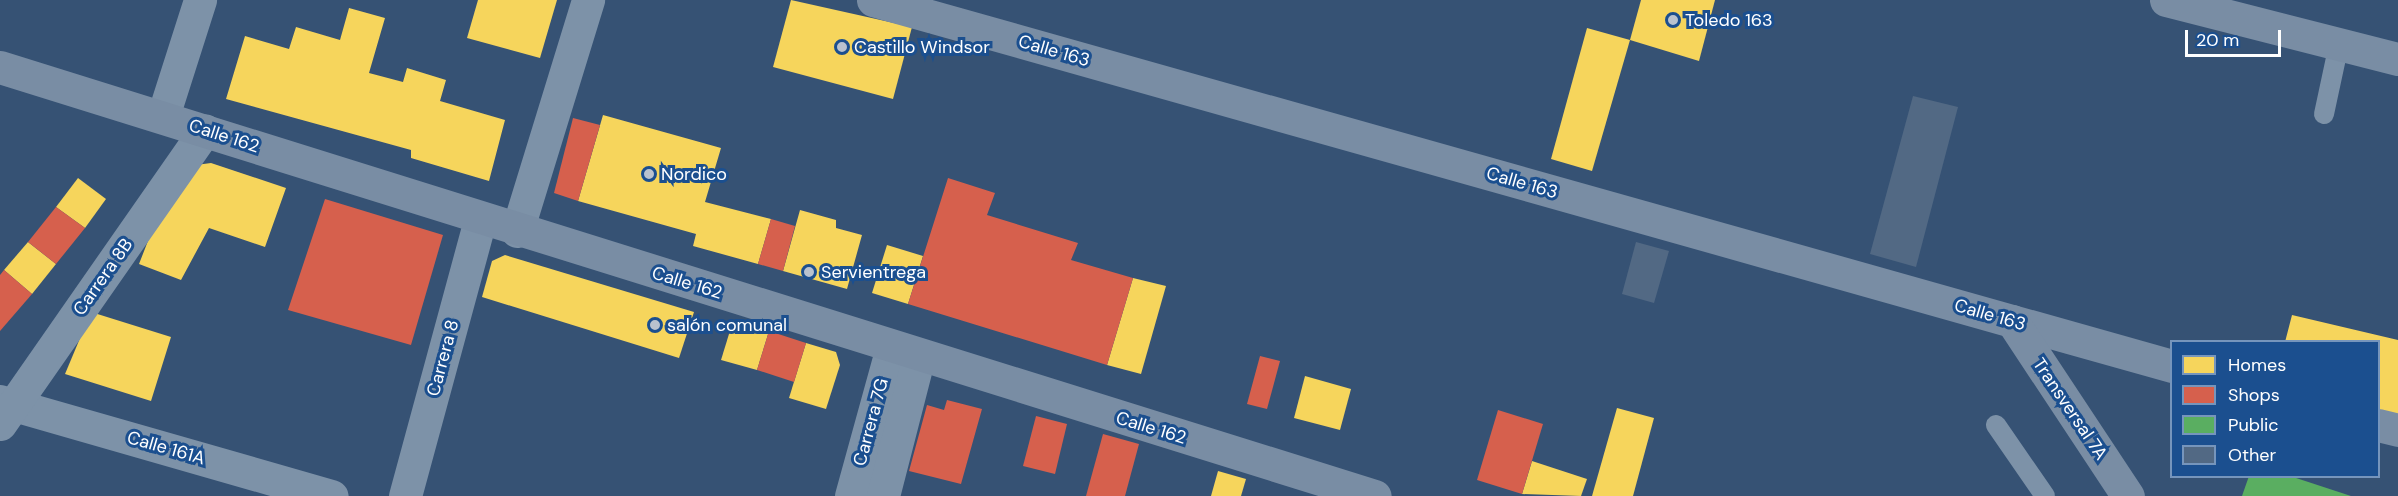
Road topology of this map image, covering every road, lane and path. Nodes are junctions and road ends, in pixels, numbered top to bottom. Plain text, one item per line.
1 (200, 0) edge
2 (588, 0) edge
3 (873, 0) edge
4 (2166, 0) edge
5 (2339, 44) junction
6 (2398, 59) edge
7 (0, 68) edge
8 (2325, 114) dead end
9 (163, 116) junction
10 (205, 130) junction
11 (480, 219) junction
12 (518, 231) junction
13 (2012, 321) junction
14 (905, 352) junction
15 (2170, 365) edge
16 (5, 410) edge
17 (1996, 425) dead end
18 (2380, 425) edge
19 (2398, 430) edge
20 (1331, 490) edge
21 (332, 496) edge
22 (405, 496) edge
23 (851, 496) edge
24 (883, 496) edge
25 (1375, 496) edge
26 (2045, 496) edge
27 (2128, 496) edge

1 - 9 street
2 - 12 street
3 - 13 street, Calle 163
4 - 5 street
5 - 6 street
5 - 8 lane
7 - 9 street, Calle 162
9 - 10 street, Calle 162
10 - 11 street, Calle 162
10 - 16 street, Carrera 8B
11 - 12 street, Calle 162
11 - 22 street, Carrera 8
12 - 14 street, Calle 162
13 - 15 street, Calle 163
13 - 27 street, Transversal 7A
14 - 20 street, Calle 162
14 - 23 street, Carrera 7G
14 - 24 street, Carrera 7G
16 - 21 street, Calle 161A
17 - 26 lane
18 - 19 street
20 - 25 street, Calle 162

